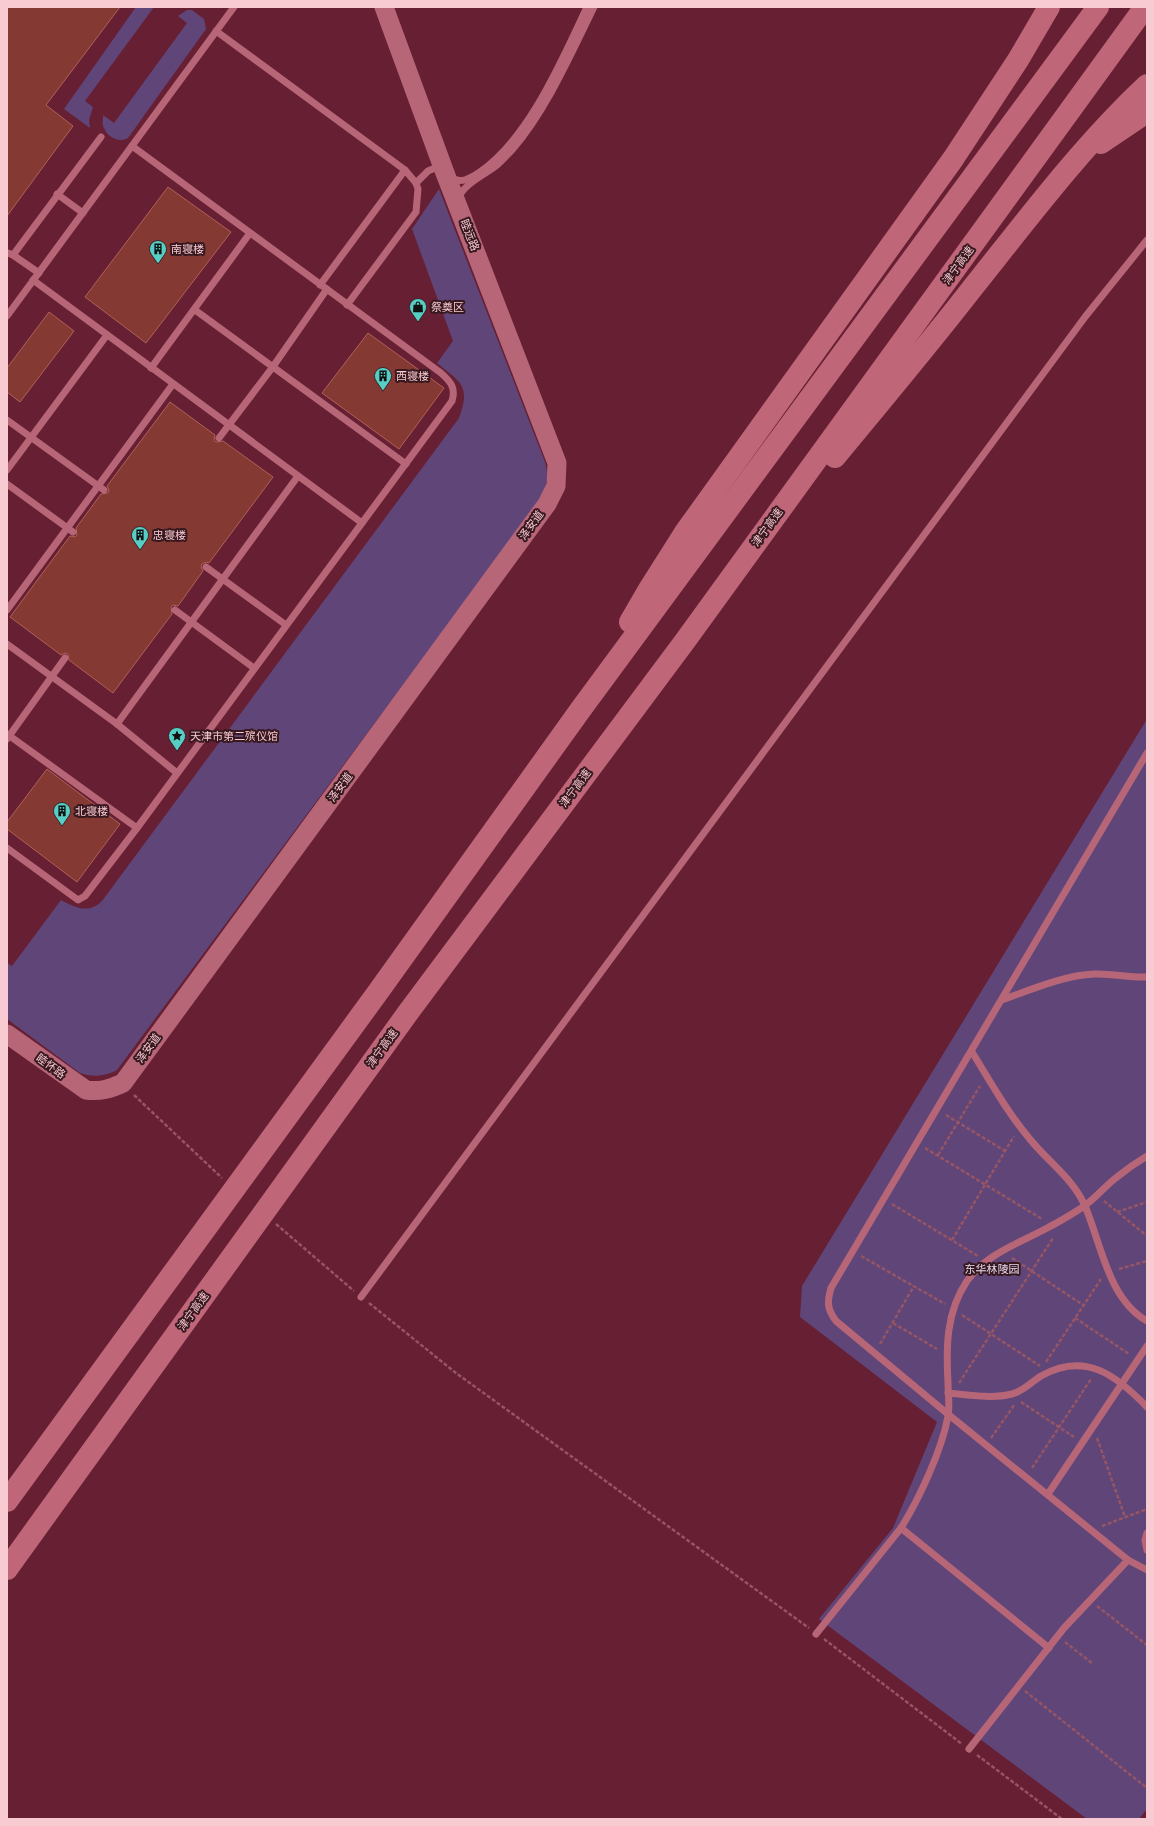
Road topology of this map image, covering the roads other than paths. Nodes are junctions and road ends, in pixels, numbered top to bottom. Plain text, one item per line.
1 (234, 7) edge
2 (384, 7) edge
3 (587, 7) edge
4 (594, 7) edge
5 (1049, 7) edge
6 (1098, 7) edge
7 (1145, 7) edge
8 (216, 31) junction
9 (1147, 85) edge
10 (1147, 112) edge
11 (101, 137) dead end
12 (132, 146) junction
13 (1077, 160) junction
14 (444, 169) junction
15 (405, 170) junction
16 (416, 182) junction
17 (57, 194) junction
18 (459, 206) junction
19 (83, 213) junction
20 (250, 233) junction
21 (1147, 240) edge
22 (39, 273) junction
23 (33, 280) junction
24 (320, 285) junction
25 (327, 289) junction
26 (347, 305) junction
27 (195, 310) junction
28 (7, 316) edge
29 (107, 335) junction
30 (152, 368) junction
31 (272, 368) junction
32 (173, 384) junction
33 (7, 420) edge
34 (229, 424) junction
35 (31, 438) junction
36 (219, 438) dead end
37 (557, 463) joint
38 (406, 464) junction
39 (7, 470) edge
40 (298, 476) junction
41 (7, 484) edge
42 (101, 488) junction
43 (362, 523) junction
44 (67, 528) junction
45 (73, 532) dead end
46 (206, 567) dead end
47 (223, 579) junction
48 (7, 610) edge
49 (174, 610) dead end
50 (191, 622) junction
51 (286, 625) junction
52 (685, 641) junction
53 (7, 644) edge
54 (65, 658) dead end
55 (254, 668) junction
56 (52, 676) junction
57 (581, 709) junction
58 (117, 724) junction
59 (8, 736) edge
60 (1147, 752) edge
61 (176, 773) junction
62 (137, 828) junction
63 (7, 848) edge
64 (1147, 977) edge
65 (1002, 1000) junction
66 (7, 1034) edge
67 (972, 1052) junction
68 (98, 1092) joint
69 (1147, 1156) edge
70 (1085, 1206) junction
71 (361, 1297) road end
72 (1147, 1321) edge
73 (1147, 1346) edge
74 (1122, 1384) junction
75 (948, 1390) junction
76 (1147, 1407) edge
77 (949, 1415) junction
78 (1048, 1494) junction
79 (7, 1501) edge
80 (901, 1528) junction
81 (1147, 1533) edge
82 (1147, 1550) edge
83 (1128, 1560) junction
84 (7, 1569) edge
85 (1147, 1570) edge
86 (816, 1634) road end
87 (1049, 1648) junction
88 (969, 1749) road end

1 - 8 lane
2 - 14 street, 睦远路
3 - 14 lane
4 - 18 lane
5 - 57 highway
6 - 57 highway
7 - 52 highway, 津宁高速
8 - 12 lane
8 - 15 lane
9 - 13 highway
10 - 13 highway
11 - 17 lane
12 - 19 lane
12 - 20 lane
13 - 52 highway
14 - 16 lane
14 - 18 street, 睦远路
15 - 16 lane
15 - 24 lane
16 - 26 lane
17 - 19 lane
17 - 22 lane
18 - 37 street, 睦远路
19 - 22 lane
20 - 24 lane
20 - 27 lane
21 - 71 lane
22 - 23 lane
23 - 28 lane
23 - 29 lane
24 - 25 lane
25 - 26 lane
25 - 31 lane
26 - 38 lane
27 - 30 lane
27 - 31 lane
29 - 30 lane
29 - 35 lane
30 - 32 lane
31 - 34 lane
31 - 38 lane
32 - 34 lane
32 - 42 lane
33 - 35 lane
34 - 36 lane
34 - 40 lane
35 - 39 lane
35 - 42 lane
37 - 68 street, 泽安道
38 - 43 lane
40 - 43 lane
40 - 47 lane
41 - 44 lane
42 - 44 lane
43 - 51 lane
44 - 45 lane
44 - 48 lane
46 - 47 lane
47 - 50 lane
47 - 51 lane
49 - 50 lane
50 - 55 lane
50 - 58 lane
51 - 55 lane
52 - 84 highway, 津宁高速
53 - 56 lane
54 - 56 lane
55 - 61 lane
56 - 58 lane
56 - 59 lane
57 - 79 highway
58 - 61 lane
59 - 62 lane
60 - 65 lane
61 - 62 lane
62 - 63 lane
64 - 65 lane
65 - 67 lane
66 - 68 street, 睦怀路
67 - 70 lane
67 - 77 lane
69 - 70 lane
70 - 72 lane
70 - 75 lane
73 - 74 lane
74 - 75 lane
74 - 76 lane
74 - 78 lane
75 - 77 lane
77 - 78 lane
77 - 80 lane
78 - 83 lane
80 - 86 lane
80 - 87 lane
81 - 82 lane
83 - 85 lane
83 - 87 lane
87 - 88 lane

